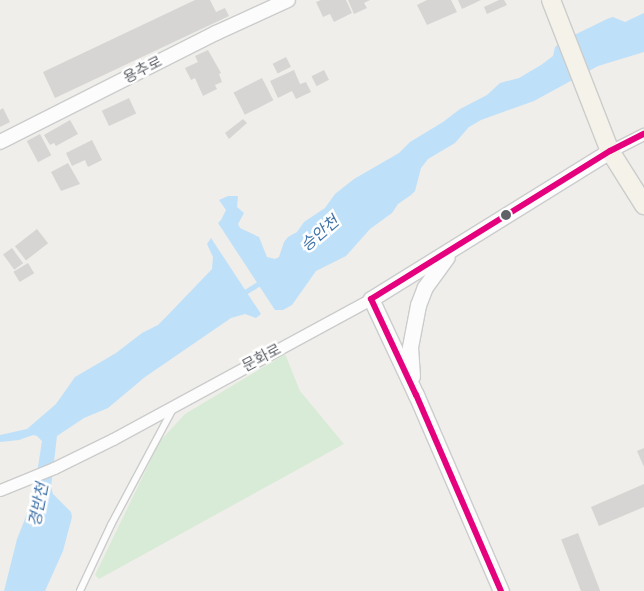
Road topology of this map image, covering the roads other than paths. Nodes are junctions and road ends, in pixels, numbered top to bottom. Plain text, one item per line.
1 (288, 0) edge
2 (552, 0) edge
3 (644, 134) edge
4 (0, 142) edge
5 (610, 150) junction
6 (644, 205) edge
7 (461, 244) junction
8 (371, 299) junction
9 (416, 395) junction
10 (176, 406) junction
11 (1, 490) edge
12 (80, 591) edge
13 (501, 591) edge

1 - 4 street, 용추로
2 - 5 main road
3 - 5 street
5 - 6 main road
5 - 7 main road, 문화로
7 - 8 main road, 문화로
7 - 9 main road
8 - 9 main road
8 - 10 street, 문화로
9 - 13 main road
10 - 11 street, 문화로
10 - 12 lane

